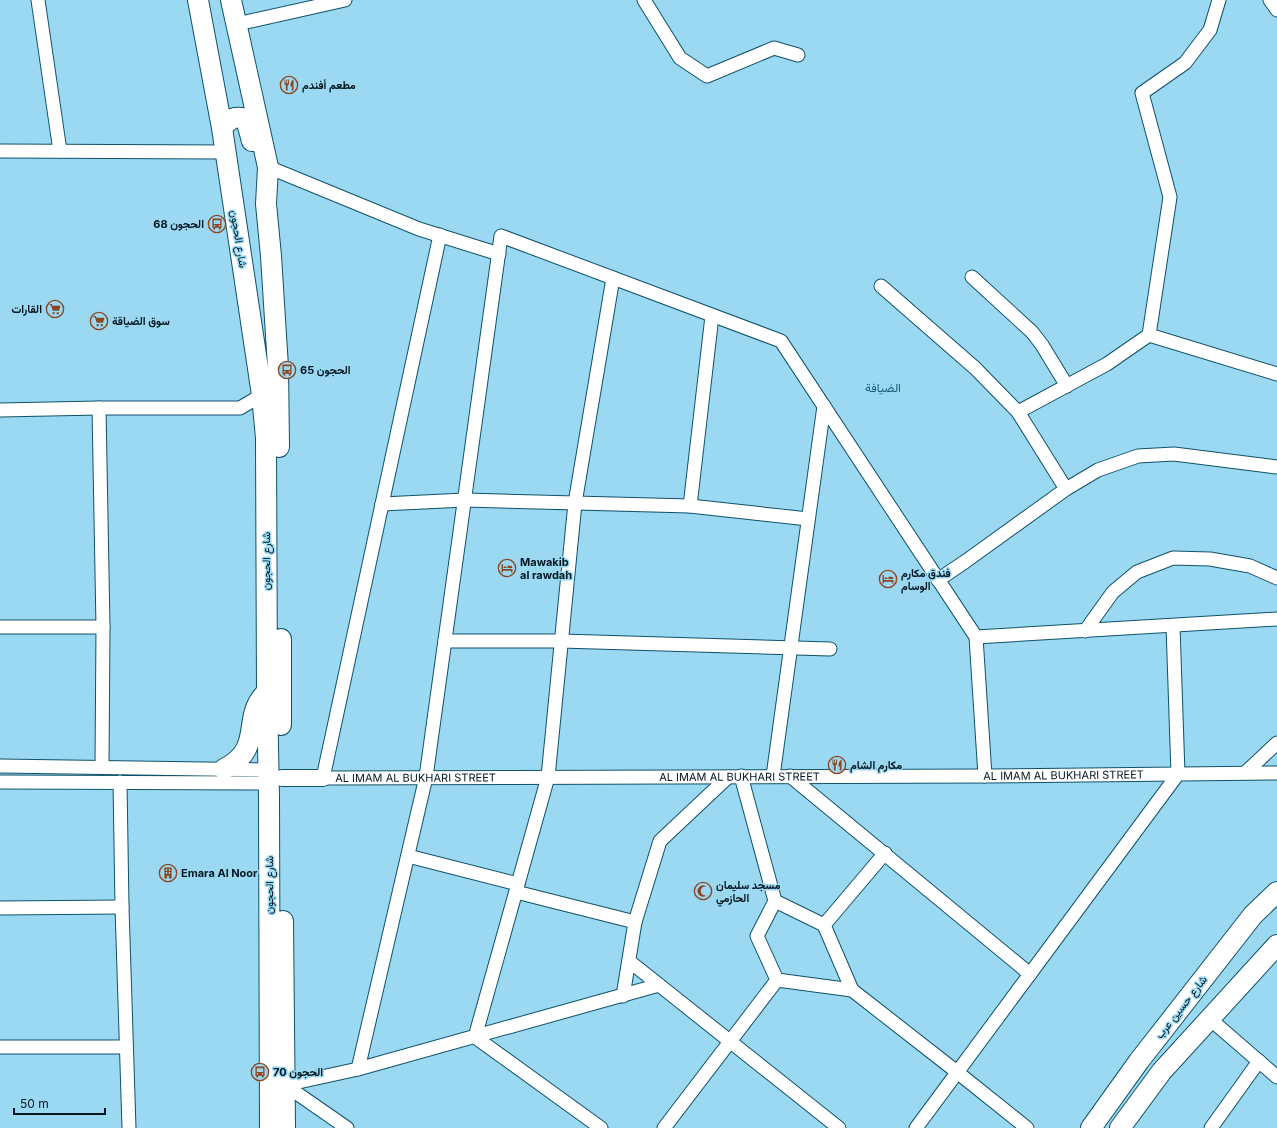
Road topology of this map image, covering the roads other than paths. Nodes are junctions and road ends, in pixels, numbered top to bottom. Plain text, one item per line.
1 (38, 0) edge
2 (198, 0) edge
3 (231, 0) edge
4 (345, 0) edge
5 (644, 0) edge
6 (1220, 0) edge
7 (1270, 0) edge
8 (1277, 10) edge
9 (237, 24) junction
10 (798, 55) dead end
11 (222, 128) junction
12 (0, 151) edge
13 (60, 151) junction
14 (225, 152) junction
15 (268, 166) junction
16 (266, 204) junction
17 (440, 235) junction
18 (499, 254) junction
19 (972, 277) dead end
20 (613, 278) junction
21 (881, 286) dead end
22 (712, 316) junction
23 (1149, 335) junction
24 (1277, 374) edge
25 (1067, 386) junction
26 (262, 395) junction
27 (824, 406) junction
28 (99, 408) junction
29 (0, 410) edge
30 (1018, 412) junction
31 (1277, 467) edge
32 (1066, 489) junction
33 (465, 500) junction
34 (575, 503) junction
35 (382, 504) junction
36 (690, 506) junction
37 (808, 519) junction
38 (1277, 578) edge
39 (938, 580) junction
40 (1277, 619) edge
41 (1173, 626) junction
42 (0, 627) edge
43 (103, 627) junction
44 (1085, 631) junction
45 (976, 638) junction
46 (445, 641) junction
47 (561, 641) junction
48 (791, 647) junction
49 (830, 649) dead end
50 (267, 692) junction
51 (1277, 743) edge
52 (0, 766) edge
53 (102, 767) junction
54 (224, 769) junction
55 (1245, 773) junction
56 (1277, 773) edge
57 (1178, 774) junction
58 (735, 776) junction
59 (773, 776) junction
60 (790, 776) junction
61 (985, 776) junction
62 (273, 777) junction
63 (548, 777) junction
64 (323, 778) junction
65 (426, 778) junction
66 (0, 782) edge
67 (120, 782) junction
68 (885, 853) junction
69 (408, 856) junction
70 (517, 888) junction
71 (1277, 892) edge
72 (775, 901) junction
73 (122, 907) junction
74 (0, 908) edge
75 (636, 922) junction
76 (824, 925) junction
77 (1277, 945) edge
78 (629, 961) junction
79 (1030, 974) junction
80 (778, 980) junction
81 (659, 985) junction
82 (852, 990) junction
83 (623, 996) junction
84 (1210, 1019) junction
85 (475, 1037) junction
86 (730, 1042) junction
87 (126, 1046) junction
88 (0, 1047) edge
89 (1259, 1061) junction
90 (358, 1069) junction
91 (957, 1072) junction
92 (1277, 1077) edge
93 (285, 1086) junction
94 (129, 1128) edge
95 (270, 1128) edge
96 (285, 1128) edge
97 (347, 1128) edge
98 (601, 1128) edge
99 (664, 1128) edge
100 (839, 1128) edge
101 (916, 1128) edge
102 (1027, 1128) edge
103 (1091, 1128) edge
104 (1120, 1128) edge
105 (1211, 1128) edge

1 - 13 street
2 - 11 main road, شارع الحجون
3 - 9 main road, شارع الحجون
4 - 9 street
5 - 10 street
6 - 23 street
7 - 8 street
9 - 15 main road, شارع الحجون
11 - 14 main road, شارع الحجون
11 - 16 main road
12 - 13 street
13 - 14 street
14 - 26 main road, شارع الحجون
15 - 16 main road, شارع الحجون
15 - 17 street
16 - 62 main road, شارع الحجون
17 - 18 street
17 - 35 street
18 - 20 street
18 - 33 street
19 - 25 street
20 - 22 street
20 - 34 street
21 - 30 street
22 - 27 street
22 - 36 street
23 - 24 street
23 - 25 street
25 - 30 street
26 - 28 street
26 - 50 main road, شارع الحجون
27 - 37 street
27 - 39 street
28 - 29 street
28 - 43 street
30 - 32 street
31 - 32 street
32 - 39 street
33 - 34 street
33 - 35 street
33 - 46 street
34 - 36 street
34 - 47 street
35 - 64 street
36 - 37 street
37 - 48 street
38 - 44 street
39 - 45 street
40 - 41 street
41 - 44 street
41 - 57 street
42 - 43 street
43 - 53 street
44 - 45 street
45 - 61 street
46 - 47 street
46 - 65 street
47 - 48 street
47 - 63 street
48 - 49 street
48 - 59 street
50 - 54 main road
50 - 62 main road, شارع الحجون
51 - 55 street
52 - 53 street
53 - 54 street
54 - 62 street
55 - 56 street, AL IMAM AL BUKHARI STREET
55 - 57 street, AL IMAM AL BUKHARI STREET
57 - 61 street, AL IMAM AL BUKHARI STREET
57 - 79 street
58 - 59 street, AL IMAM AL BUKHARI STREET
58 - 63 street, AL IMAM AL BUKHARI STREET
58 - 72 street
58 - 75 street
59 - 60 street, AL IMAM AL BUKHARI STREET
60 - 61 street, AL IMAM AL BUKHARI STREET
60 - 68 street
62 - 64 street
62 - 67 street
62 - 93 main road, شارع الحجون
62 - 95 main road, شارع الحجون
63 - 65 street, AL IMAM AL BUKHARI STREET
63 - 70 street
64 - 65 street, AL IMAM AL BUKHARI STREET
65 - 69 street
66 - 67 street
67 - 73 street
68 - 76 street
68 - 79 street
69 - 70 street
69 - 90 street
70 - 75 street
70 - 85 street
71 - 103 main road, شارع حسين عرب
72 - 76 street
72 - 80 street
73 - 74 street
73 - 87 street
75 - 78 street
76 - 82 street
77 - 84 main road
78 - 81 street
78 - 83 street
79 - 91 street
80 - 82 street
80 - 86 street
81 - 83 street
81 - 86 street
82 - 91 street
83 - 85 street
84 - 89 street
84 - 104 main road
85 - 90 street
85 - 98 street
86 - 99 street
86 - 100 street
87 - 88 street
87 - 94 street
89 - 92 street
89 - 105 street
90 - 93 street
91 - 101 street
91 - 102 street
93 - 96 main road, شارع الحجون
93 - 97 street

